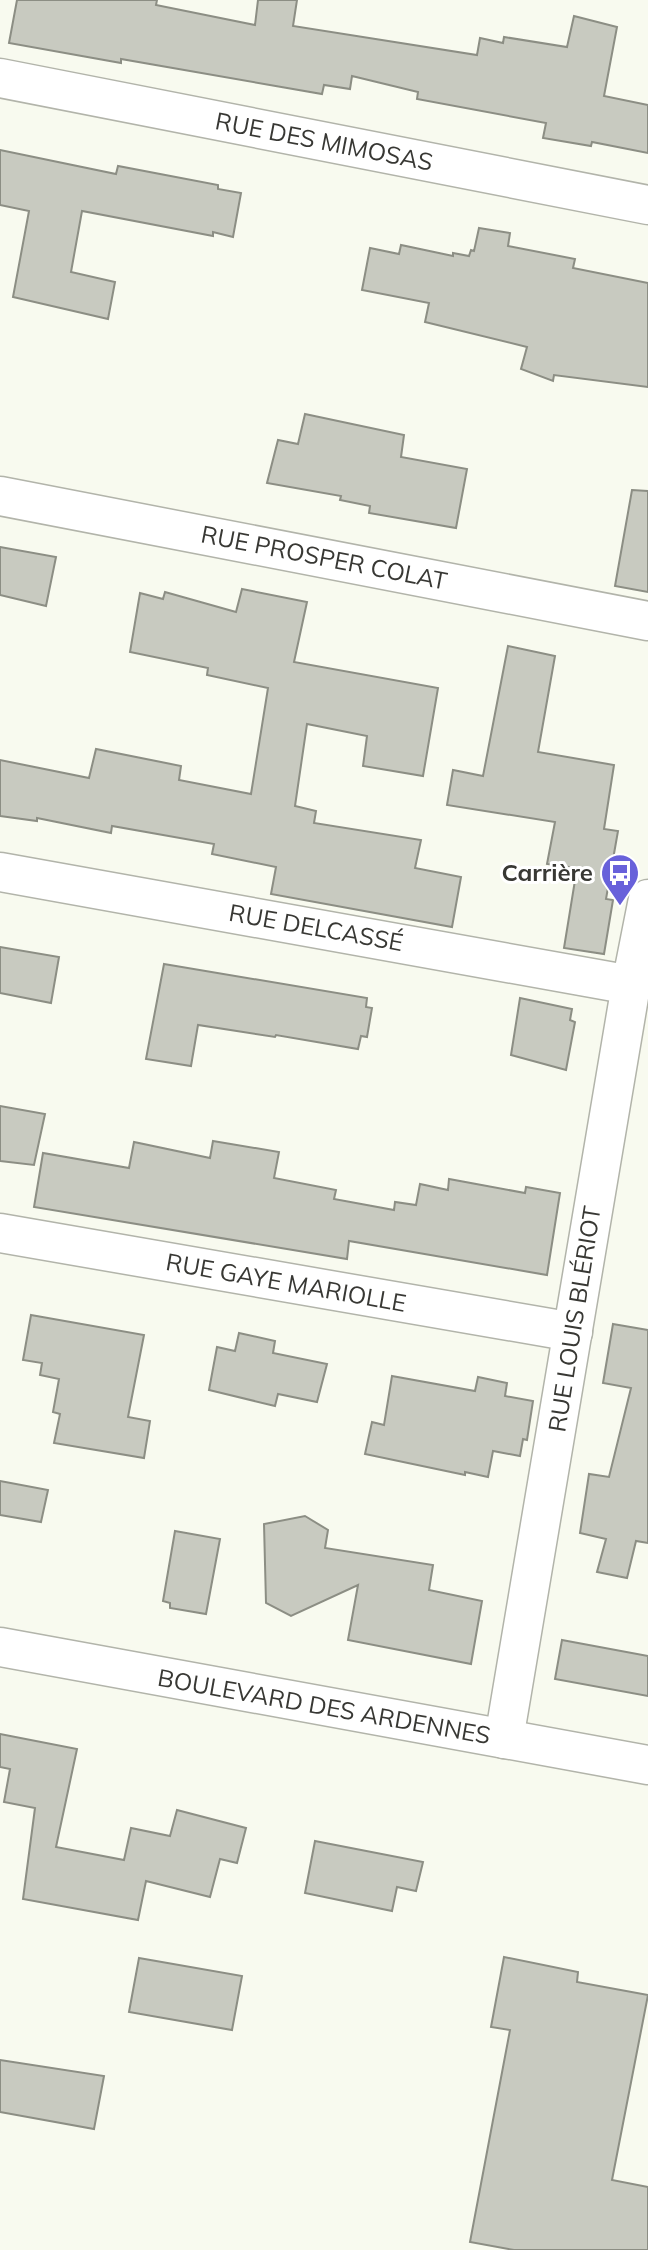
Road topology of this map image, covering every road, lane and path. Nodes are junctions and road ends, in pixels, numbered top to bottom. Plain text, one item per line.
1 (0, 79) edge
2 (648, 205) edge
3 (0, 496) edge
4 (648, 621) edge
5 (0, 872) edge
6 (647, 913) edge
7 (631, 985) junction
8 (0, 1233) edge
9 (573, 1332) junction
10 (0, 1647) edge
11 (504, 1739) junction
12 (648, 1765) edge

1 - 2 street, RUE DES MIMOSAS
3 - 4 street, RUE PROSPER COLAT
5 - 7 street, RUE DELCASSÉ
6 - 7 street, RUE LOUIS BLÉRIOT
7 - 9 street, RUE LOUIS BLÉRIOT
8 - 9 street, RUE GAYE MARIOLLE
9 - 11 street, RUE LOUIS BLÉRIOT
10 - 11 street, BOULEVARD DES ARDENNES
11 - 12 street, BOULEVARD DES ARDENNES

